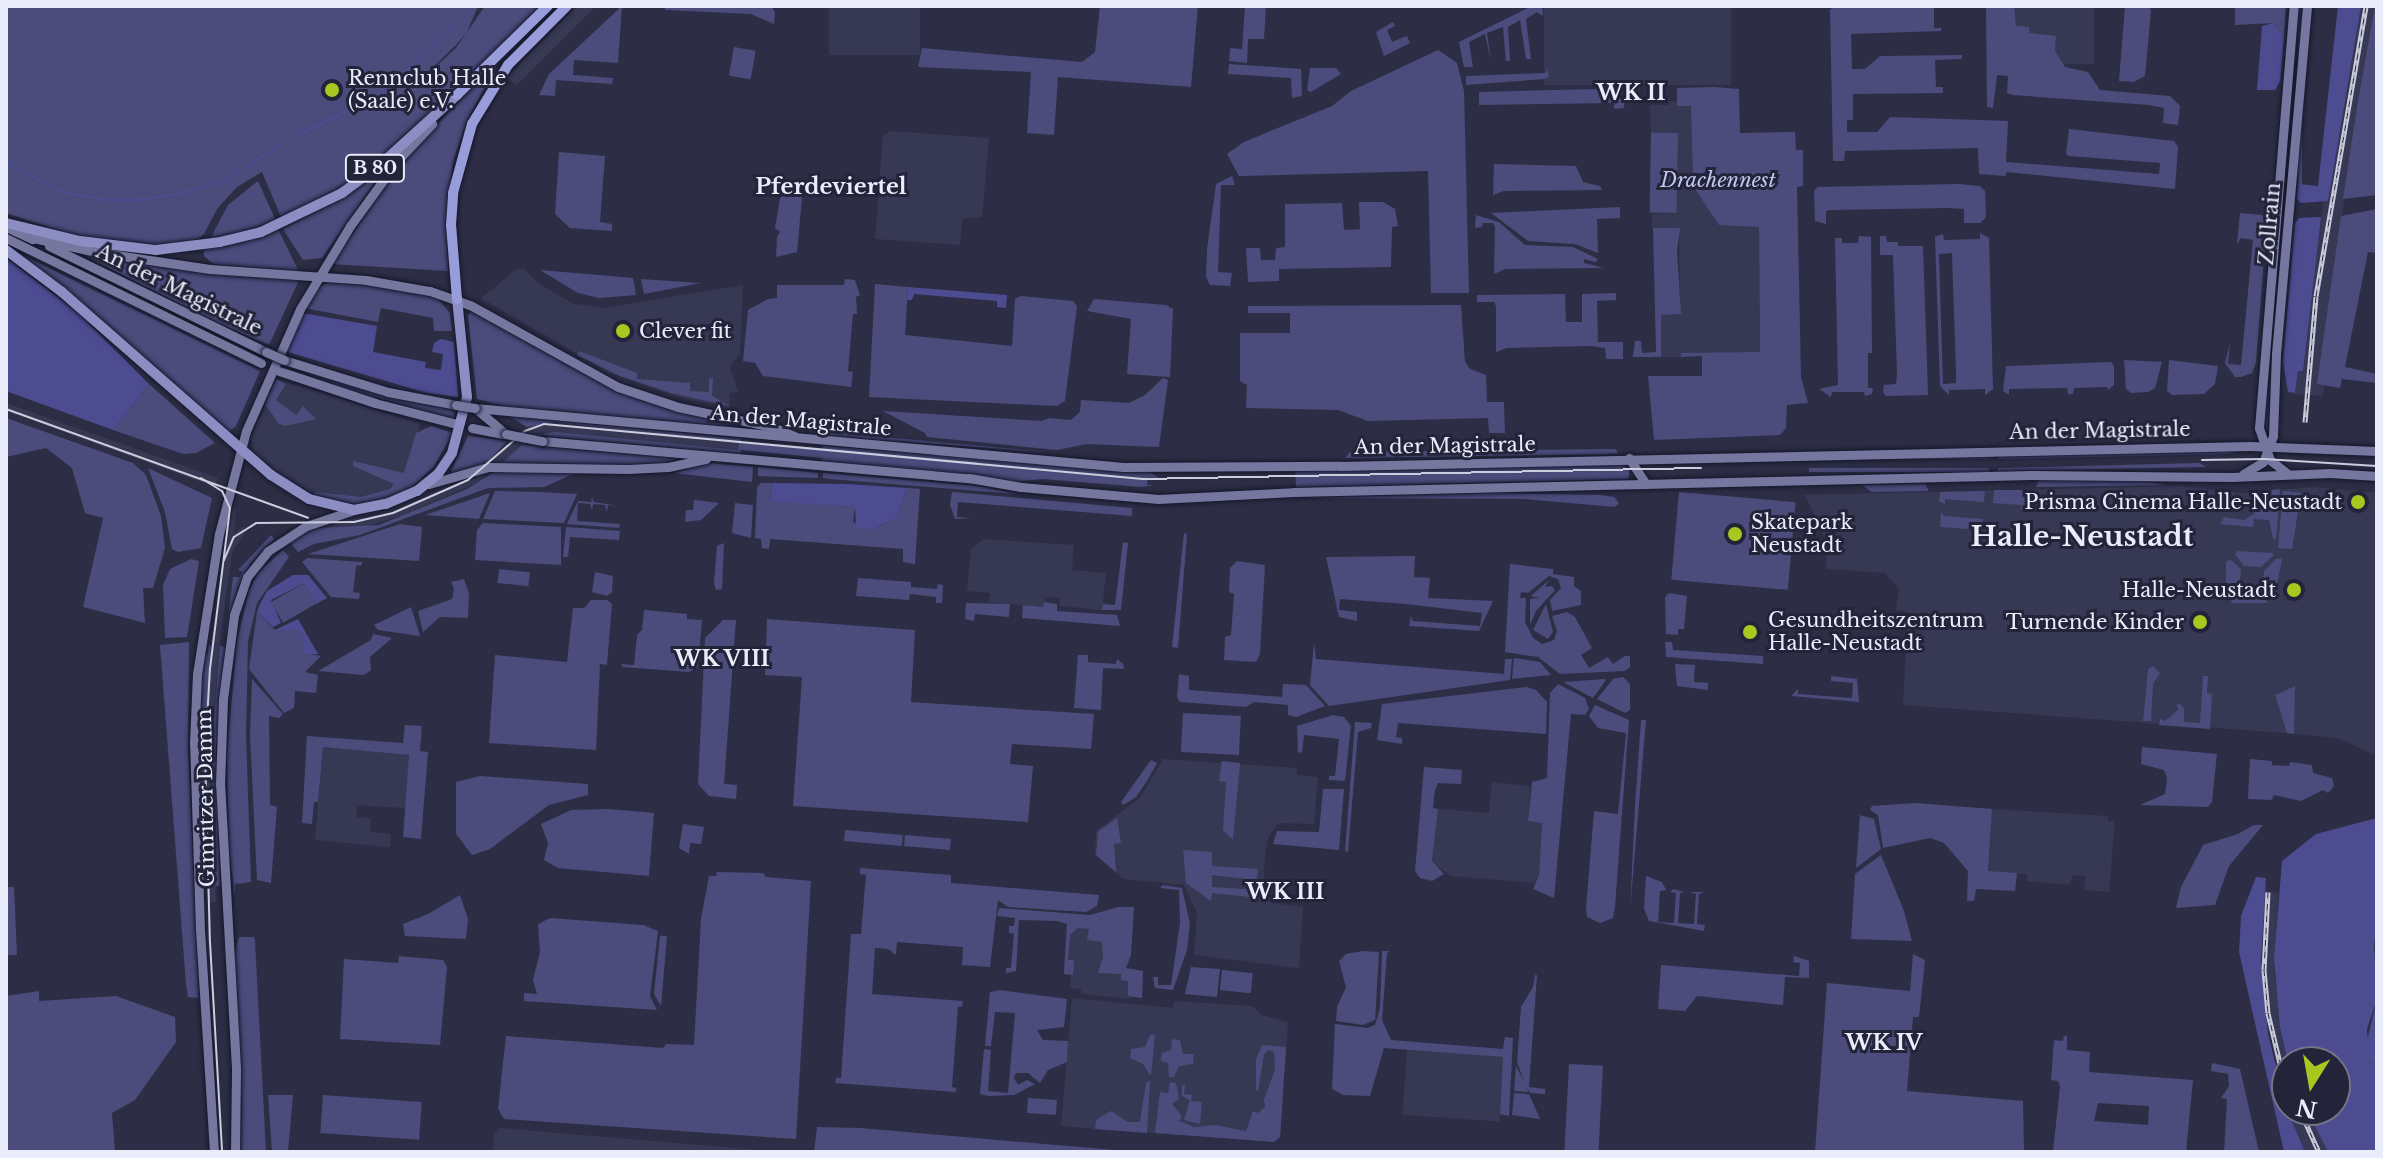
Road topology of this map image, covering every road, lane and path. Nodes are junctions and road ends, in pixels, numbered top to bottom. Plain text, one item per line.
1 (548, 6) edge
2 (567, 6) edge
3 (2294, 6) edge
4 (2307, 6) edge
5 (457, 95) junction
6 (6, 225) edge
7 (29, 237) junction
8 (6, 238) edge
9 (6, 250) edge
10 (317, 277) junction
11 (457, 299) junction
12 (284, 360) junction
13 (261, 363) dead end
14 (279, 371) dead end
15 (292, 375) junction
16 (475, 408) junction
17 (453, 423) dead end
18 (472, 428) dead end
19 (2259, 432) junction
20 (506, 434) junction
21 (800, 439) junction
22 (2250, 446) junction
23 (241, 449) junction
24 (2267, 449) junction
25 (2377, 451) edge
26 (717, 456) junction
27 (1629, 458) junction
28 (1649, 458) junction
29 (1641, 471) junction
30 (2288, 474) junction
31 (2377, 476) edge
32 (2232, 477) junction
33 (1641, 484) junction
34 (425, 486) junction
35 (354, 510) junction
36 (214, 1152) edge
37 (235, 1152) edge

1 - 5 highway, B 80
2 - 11 highway
3 - 19 main road, Zollrain
4 - 24 main road, Zollrain
5 - 6 main road, B 80
5 - 10 main road
6 - 7 main road, An der Magistrale
7 - 10 main road
7 - 12 main road, An der Magistrale, bridge
8 - 13 main road, An der Magistrale
9 - 23 main road
10 - 11 main road
10 - 23 main road
11 - 21 main road
11 - 34 main road
12 - 15 main road
12 - 16 main road, An der Magistrale, bridge
14 - 15 main road
15 - 17 main road
16 - 20 main road
16 - 21 main road, An der Magistrale
18 - 20 main road, An der Magistrale
19 - 22 main road, Zollrain
19 - 24 main road, Zollrain
20 - 26 main road, An der Magistrale, bridge
21 - 27 main road, An der Magistrale
22 - 24 main road, An der Magistrale
22 - 28 main road, An der Magistrale
23 - 35 main road
23 - 36 main road, Gimritzer Damm
24 - 25 main road, An der Magistrale
24 - 30 main road
24 - 32 main road
26 - 33 main road, An der Magistrale
26 - 34 main road
27 - 28 main road, An der Magistrale
27 - 29 main road
28 - 29 main road
29 - 33 main road
30 - 31 main road, An der Magistrale
30 - 32 main road, An der Magistrale
32 - 33 main road, An der Magistrale
34 - 35 main road
35 - 37 main road, Gimritzer Damm

